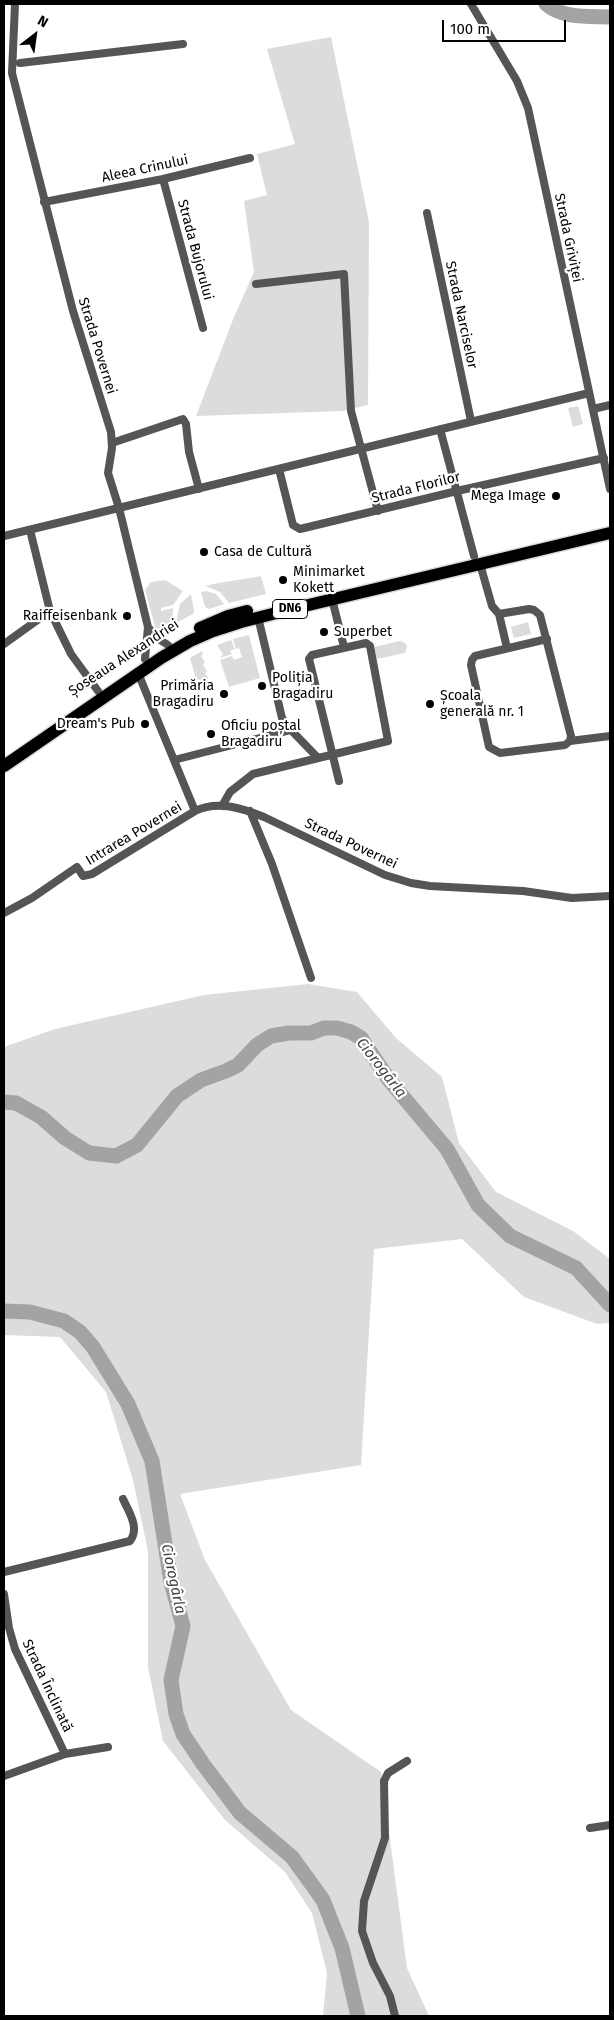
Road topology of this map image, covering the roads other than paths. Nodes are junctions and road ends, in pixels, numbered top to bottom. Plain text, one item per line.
1 (15, 4) edge
2 (471, 4) edge
3 (183, 44) dead end
4 (20, 63) dead end
5 (12, 73) junction
6 (4, 77) edge
7 (250, 158) dead end
8 (163, 179) junction
9 (44, 202) junction
10 (427, 213) dead end
11 (256, 284) dead end
12 (203, 328) dead end
13 (589, 393) junction
14 (610, 405) edge
15 (593, 409) junction
16 (471, 421) junction
17 (440, 429) junction
18 (112, 442) junction
19 (361, 448) junction
20 (604, 458) junction
21 (279, 469) junction
22 (199, 489) junction
23 (610, 489) edge
24 (457, 491) junction
25 (119, 508) junction
26 (378, 511) junction
27 (610, 524) edge
28 (30, 530) junction
29 (610, 533) edge
30 (4, 536) edge
31 (477, 560) junction
32 (332, 599) junction
33 (50, 611) junction
34 (499, 614) junction
35 (258, 617) junction
36 (148, 627) junction
37 (546, 639) junction
38 (4, 644) edge
39 (168, 645) junction
40 (344, 647) junction
41 (507, 648) junction
42 (145, 659) junction
43 (138, 673) junction
44 (98, 691) junction
45 (291, 730) junction
46 (610, 736) edge
47 (570, 741) junction
48 (332, 754) junction
49 (4, 756) edge
50 (318, 758) junction
51 (174, 760) junction
52 (4, 766) edge
53 (338, 781) dead end
54 (204, 806) joint
55 (222, 806) junction
56 (250, 811) junction
57 (192, 813) junction
58 (610, 896) edge
59 (4, 913) edge
60 (311, 978) dead end
61 (123, 1499) dead end
62 (4, 1572) edge
63 (4, 1594) edge
64 (108, 1747) dead end
65 (65, 1754) junction
66 (407, 1761) dead end
67 (4, 1776) edge
68 (610, 1825) edge
69 (590, 1828) dead end
70 (395, 2016) edge

1 - 5 street, Strada Povernei
2 - 13 street, Strada Griviței
3 - 4 street
5 - 6 street
5 - 9 street, Strada Povernei
7 - 8 street, Aleea Crinului
8 - 9 street, Aleea Crinului
8 - 12 street, Strada Bujorului
9 - 18 street, Strada Povernei
10 - 16 street, Strada Narciselor
11 - 19 street
13 - 15 street, Strada Griviței
13 - 16 street
14 - 15 street
15 - 20 street, Strada Griviței
16 - 17 street
17 - 19 street
17 - 24 street
18 - 22 street
18 - 25 street, Strada Povernei
19 - 21 street
19 - 26 street
20 - 23 street, Strada Griviței
20 - 24 street, Strada Florilor
21 - 22 street
21 - 26 street, Strada Florilor
22 - 25 street
24 - 26 street, Strada Florilor
24 - 31 street
25 - 28 street
25 - 36 street, Strada Povernei
27 - 31 highway, Șoseaua Alexandriei / DN6
28 - 30 street
28 - 33 street
29 - 31 highway, Șoseaua Alexandriei / DN6
31 - 32 highway, Șoseaua Alexandriei / DN6
31 - 34 street
31 - 39 highway, Șoseaua Alexandriei / DN6
32 - 35 highway, Șoseaua Alexandriei / DN6
32 - 40 street
33 - 38 street
33 - 44 street
34 - 37 street
34 - 41 street
35 - 43 highway, Șoseaua Alexandriei / DN6
35 - 45 street
36 - 39 street
36 - 42 street
37 - 41 street
37 - 47 street
39 - 42 highway, Șoseaua Alexandriei / DN6
40 - 48 street
40 - 48 street
41 - 47 street
42 - 44 highway, Șoseaua Alexandriei / DN6
43 - 51 street
43 - 52 highway, Șoseaua Alexandriei / DN6
44 - 49 highway, Șoseaua Alexandriei / DN6
45 - 50 street
45 - 51 street
46 - 47 street
48 - 50 street
48 - 53 street
50 - 55 street
51 - 57 street
54 - 55 street, Strada Povernei
54 - 57 street, Intrarea Povernei
55 - 56 street, Strada Povernei
56 - 58 street, Strada Povernei
56 - 60 street
57 - 59 street, Intrarea Povernei
61 - 62 street
63 - 65 street, Strada Înclinată
64 - 65 street
65 - 67 street, Strada Înclinată
66 - 70 street
68 - 69 street

